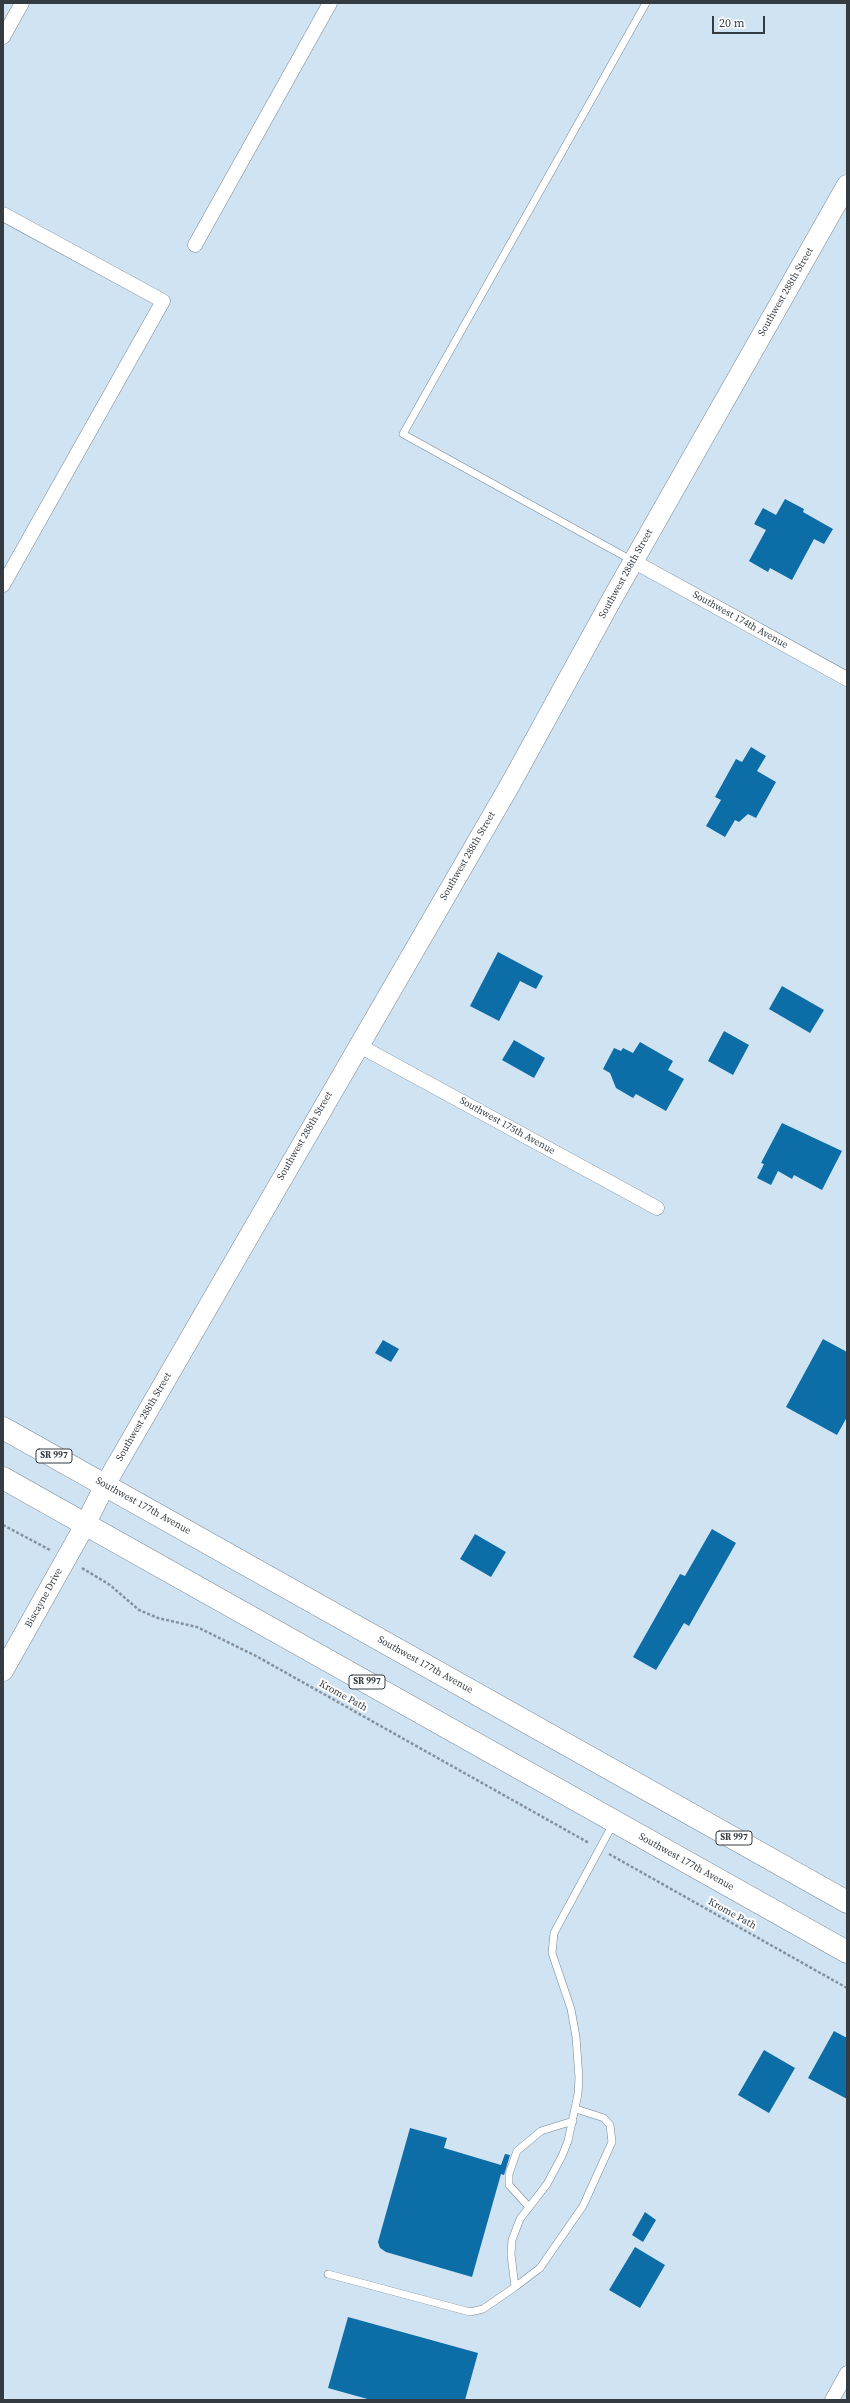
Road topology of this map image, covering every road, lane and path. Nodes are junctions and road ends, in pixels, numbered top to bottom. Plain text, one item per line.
1 (22, 3) edge
2 (330, 3) edge
3 (646, 3) edge
4 (3, 37) edge
5 (847, 185) edge
6 (3, 214) edge
7 (195, 244) dead end
8 (633, 561) junction
9 (3, 585) edge
10 (847, 679) edge
11 (358, 1045) junction
12 (657, 1208) dead end
13 (3, 1428) edge
14 (3, 1478) edge
15 (105, 1485) junction
16 (3, 1525) edge
17 (85, 1525) junction
18 (34, 1542) dead end
19 (86, 1570) dead end
20 (3, 1671) edge
21 (614, 1822) junction
22 (590, 1843) dead end
23 (609, 1854) dead end
24 (847, 1902) edge
25 (847, 1952) edge
26 (847, 1988) edge
27 (576, 2109) junction
28 (573, 2121) junction
29 (529, 2207) junction
30 (328, 2274) dead end
31 (515, 2288) junction
32 (847, 2373) edge
33 (832, 2400) edge

1 - 4 street
2 - 7 street
3 - 8 lane
5 - 8 street, Southwest 288th Street
6 - 9 street
8 - 10 street, Southwest 174th Avenue
8 - 11 street, Southwest 288th Street
11 - 12 street, Southwest 175th Avenue
11 - 15 street, Southwest 288th Street
13 - 15 highway, Southwest 177th Avenue / SR 997
14 - 17 highway, Southwest 177th Avenue / SR 997
15 - 17 street, Southwest 288th Street
15 - 24 highway, Southwest 177th Avenue / SR 997
16 - 18 path
17 - 20 street, Biscayne Drive
17 - 21 highway, Southwest 177th Avenue / SR 997
19 - 22 path, Krome Path
21 - 25 highway, Southwest 177th Avenue / SR 997
21 - 27 lane
23 - 26 path, Krome Path
27 - 28 lane
27 - 31 lane
28 - 29 lane
28 - 29 lane
29 - 31 lane
30 - 31 lane
32 - 33 street

